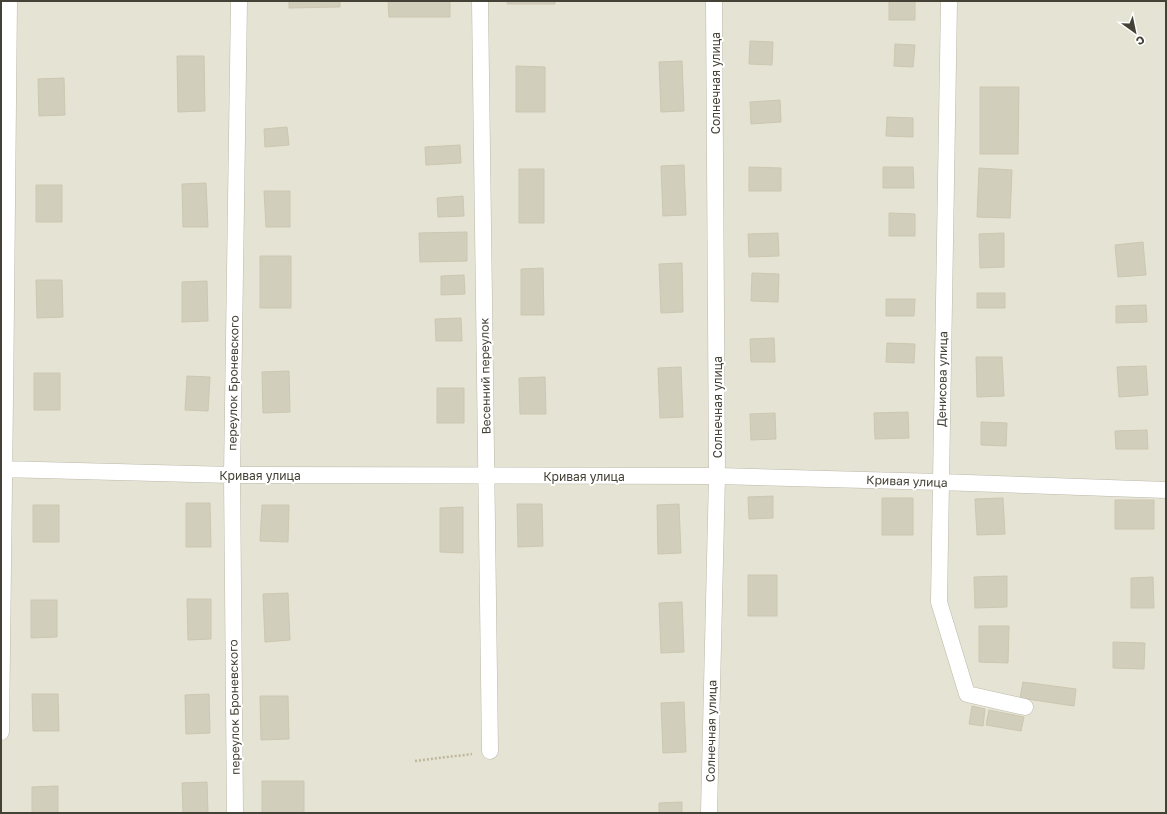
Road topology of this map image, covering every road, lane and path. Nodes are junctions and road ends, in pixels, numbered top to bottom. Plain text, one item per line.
1 (9, 1) edge
2 (238, 1) edge
3 (480, 1) edge
4 (714, 1) edge
5 (949, 1) edge
6 (3, 469) edge
7 (232, 475) junction
8 (486, 475) junction
9 (717, 476) junction
10 (940, 482) junction
11 (1166, 490) edge
12 (1025, 706) dead end
13 (1, 732) edge
14 (490, 751) joint
15 (415, 762) dead end
16 (235, 813) edge
17 (709, 813) edge

1 - 6 street
2 - 7 street, переулок Броневского
3 - 8 street, Весенний переулок
4 - 9 street, Солнечная улица
5 - 10 street, Денисова улица
6 - 7 street, Кривая улица
6 - 13 street
7 - 8 street, Кривая улица
7 - 16 street, переулок Броневского
8 - 9 street, Кривая улица
8 - 14 street, Весенний переулок
9 - 10 street, Кривая улица
9 - 17 street, Солнечная улица
10 - 11 street, Кривая улица
10 - 12 street, Денисова улица
14 - 15 path

